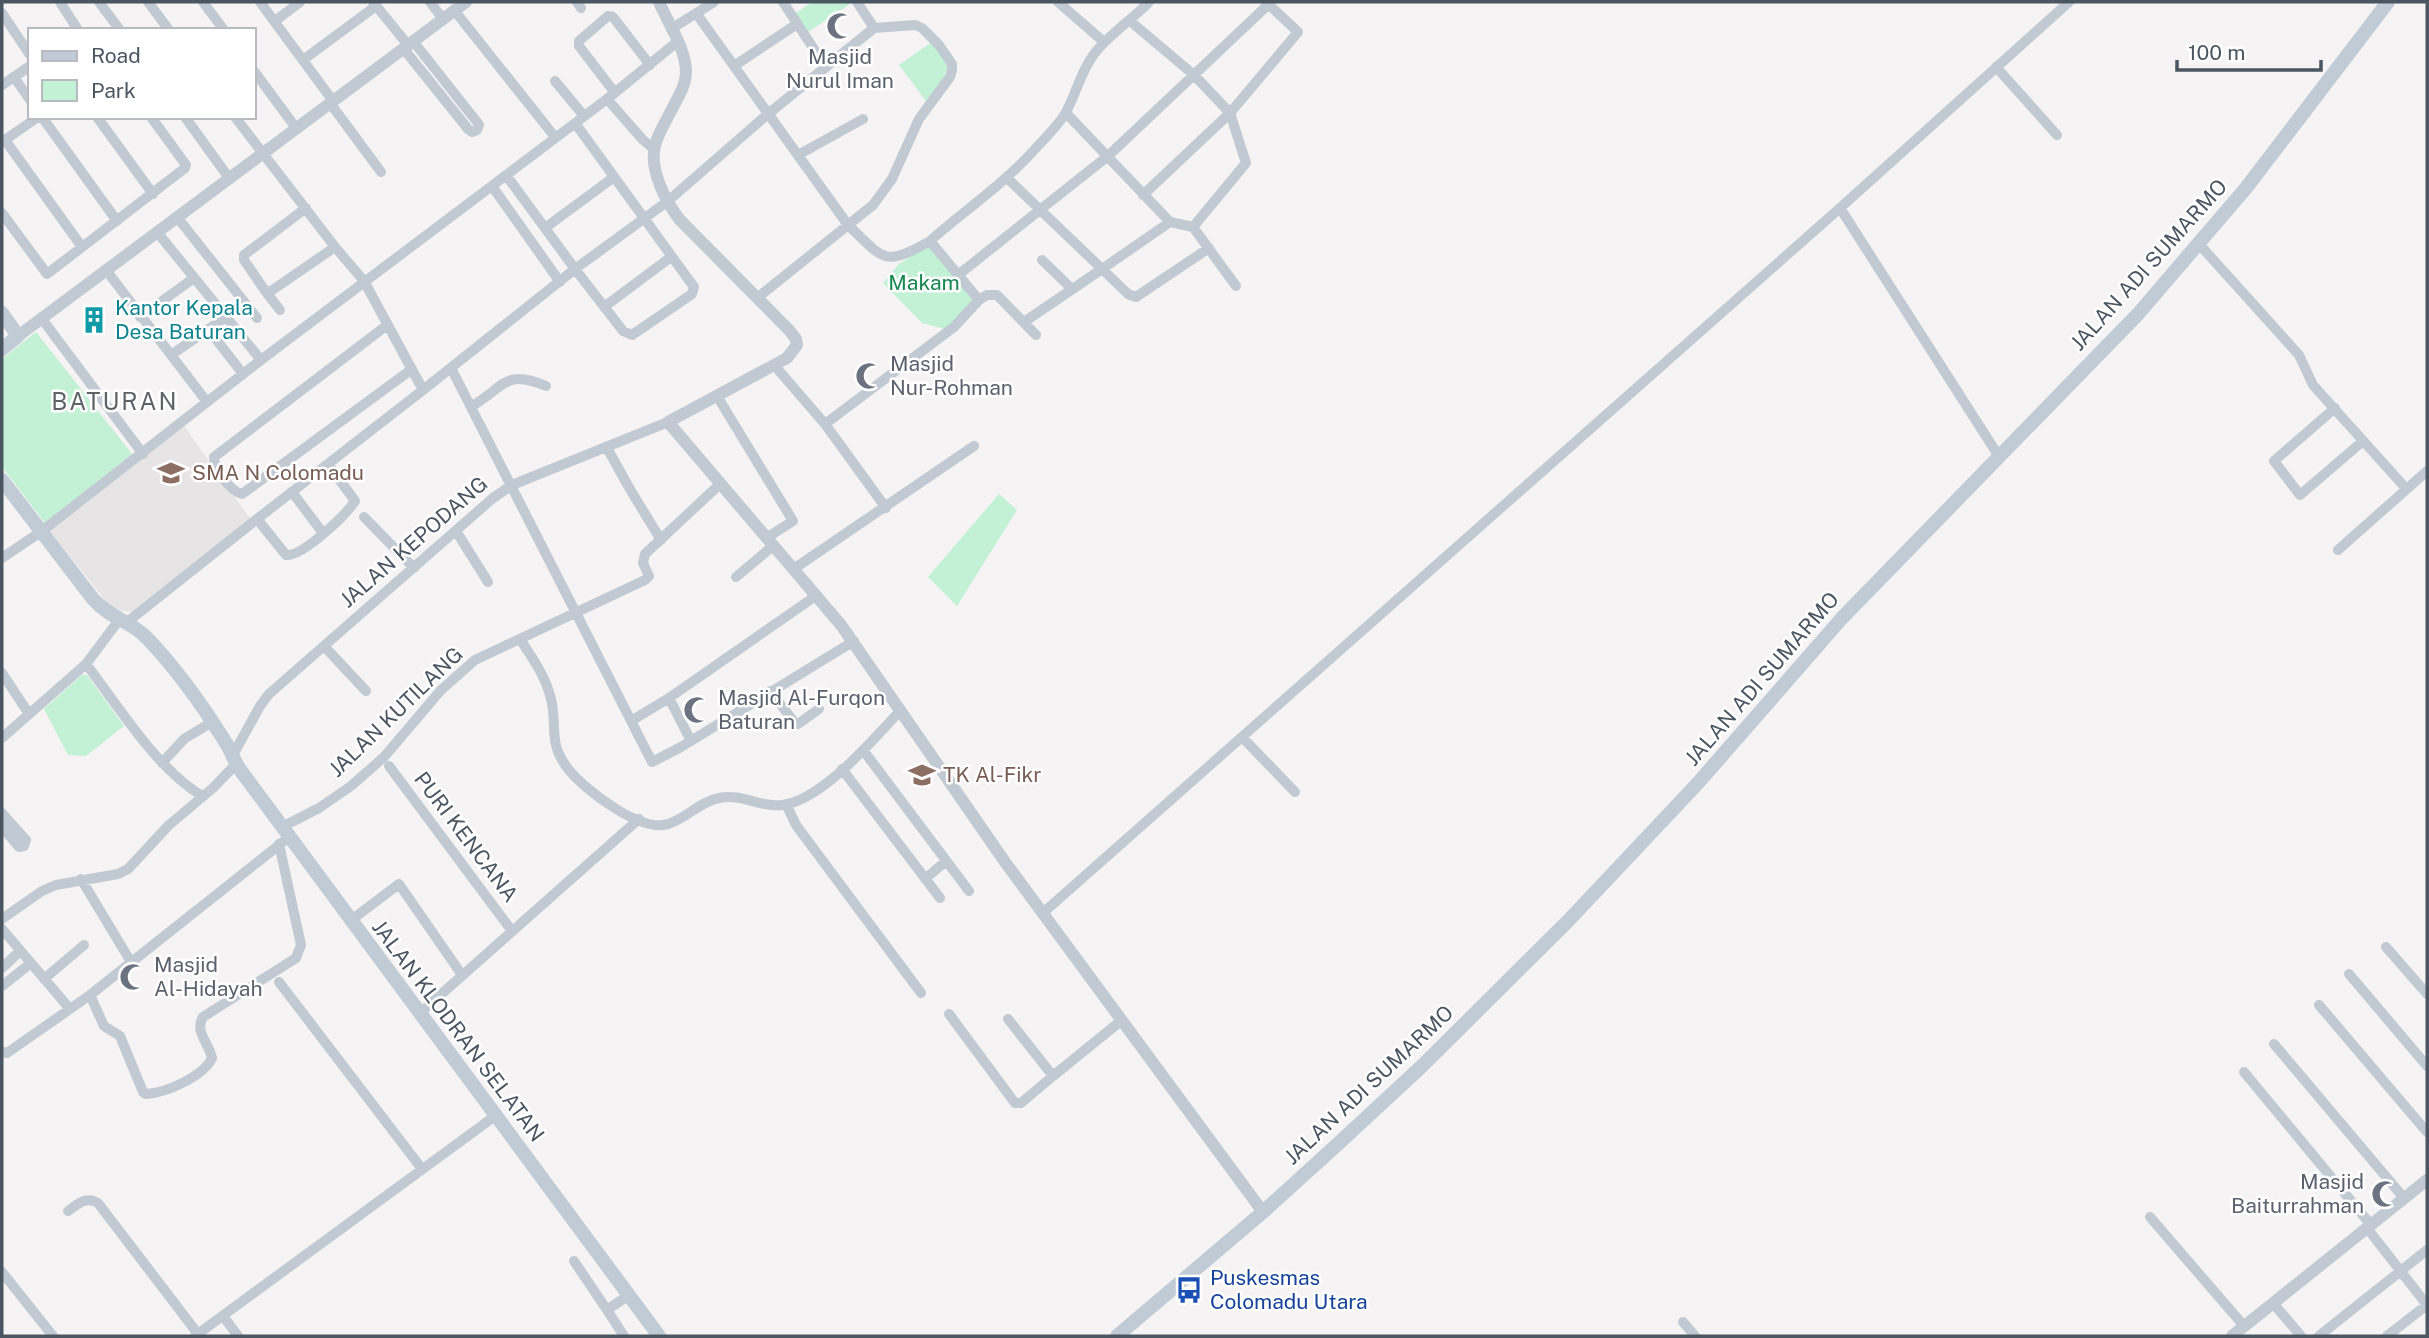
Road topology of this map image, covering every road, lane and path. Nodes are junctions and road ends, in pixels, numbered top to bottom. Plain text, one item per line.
1 (60, 2) edge
2 (99, 2) edge
3 (148, 2) edge
4 (203, 2) edge
5 (260, 2) edge
6 (300, 2) edge
7 (430, 2) edge
8 (466, 2) edge
9 (659, 2) edge
10 (714, 2) edge
11 (783, 2) edge
12 (857, 2) edge
13 (1058, 2) edge
14 (1149, 2) edge
15 (2069, 2) edge
16 (2388, 2) edge
17 (1268, 3) edge
18 (375, 4) edge
19 (2, 13) edge
20 (696, 13) junction
21 (448, 14) junction
22 (275, 21) junction
23 (1130, 22) junction
24 (797, 24) junction
25 (81, 28) edge
26 (118, 28) edge
27 (168, 28) edge
28 (222, 28) edge
29 (874, 28) junction
30 (6, 29) edge
31 (671, 29) junction
32 (677, 42) junction
33 (1104, 42) junction
34 (408, 45) junction
35 (28, 53) edge
36 (303, 60) junction
37 (650, 65) junction
38 (734, 66) junction
39 (825, 66) junction
40 (28, 67) edge
41 (1996, 67) junction
42 (256, 74) edge
43 (1194, 75) junction
44 (14, 77) junction
45 (555, 81) dead end
46 (2, 85) edge
47 (456, 95) junction
48 (611, 96) junction
49 (28, 97) edge
50 (332, 102) junction
51 (446, 103) junction
52 (1066, 113) junction
53 (1230, 113) junction
54 (768, 114) junction
55 (584, 116) junction
56 (37, 119) edge
57 (41, 119) edge
58 (98, 119) edge
59 (152, 119) edge
60 (186, 119) edge
61 (237, 119) edge
62 (863, 119) dead end
63 (575, 123) junction
64 (296, 128) junction
65 (2057, 135) dead end
66 (555, 137) junction
67 (4, 141) edge
68 (654, 149) junction
69 (262, 153) junction
70 (798, 155) junction
71 (1108, 156) junction
72 (381, 172) dead end
73 (506, 176) junction
74 (614, 177) junction
75 (229, 178) junction
76 (1007, 178) junction
77 (492, 186) junction
78 (153, 194) junction
79 (1143, 195) junction
80 (668, 201) junction
81 (306, 208) junction
82 (1840, 208) junction
83 (1040, 212) junction
84 (2, 213) edge
85 (177, 217) junction
86 (643, 218) junction
87 (117, 221) junction
88 (1170, 222) junction
89 (848, 225) junction
90 (1193, 227) junction
91 (545, 228) junction
92 (157, 232) junction
93 (930, 241) junction
94 (2199, 244) junction
95 (82, 247) junction
96 (335, 247) junction
97 (1209, 248) junction
98 (671, 257) junction
99 (1042, 260) dead end
100 (575, 269) junction
101 (1102, 269) junction
102 (106, 270) junction
103 (958, 275) junction
104 (194, 278) junction
105 (364, 281) junction
106 (560, 282) junction
107 (1236, 286) dead end
108 (1072, 289) junction
109 (266, 292) junction
110 (757, 298) junction
111 (979, 300) junction
112 (604, 307) junction
113 (280, 310) dead end
114 (2, 313) edge
115 (141, 317) junction
116 (226, 317) junction
117 (257, 317) dead end
118 (42, 319) junction
119 (1024, 322) junction
120 (386, 326) junction
121 (208, 329) junction
122 (1036, 335) dead end
123 (18, 336) junction
124 (2, 348) edge
125 (171, 355) junction
126 (261, 360) junction
127 (774, 365) junction
128 (450, 368) junction
129 (412, 369) junction
130 (243, 374) junction
131 (546, 386) dead end
132 (423, 390) junction
133 (717, 396) junction
134 (207, 402) junction
135 (470, 402) junction
136 (2334, 408) junction
137 (668, 422) junction
138 (825, 424) junction
139 (2363, 441) junction
140 (974, 446) dead end
141 (607, 448) junction
142 (144, 454) junction
143 (1998, 455) junction
144 (328, 464) junction
145 (2427, 471) edge
146 (2, 480) edge
147 (720, 484) junction
148 (2402, 484) dead end
149 (512, 485) junction
150 (292, 492) junction
151 (886, 508) junction
152 (364, 517) dead end
153 (257, 519) junction
154 (42, 531) junction
155 (456, 531) junction
156 (323, 533) junction
157 (661, 540) junction
158 (771, 541) junction
159 (2338, 550) dead end
160 (2, 558) edge
161 (414, 568) junction
162 (796, 568) junction
163 (736, 577) dead end
164 (488, 582) dead end
165 (817, 595) junction
166 (576, 611) junction
167 (122, 621) junction
168 (520, 639) junction
169 (853, 641) junction
170 (324, 646) junction
171 (86, 664) junction
172 (2, 673) edge
173 (366, 691) dead end
174 (770, 691) junction
175 (669, 698) junction
176 (819, 709) dead end
177 (901, 710) junction
178 (29, 714) junction
179 (631, 721) junction
180 (212, 722) junction
181 (1242, 737) junction
182 (2, 738) edge
183 (691, 741) junction
184 (863, 750) junction
185 (230, 751) junction
186 (162, 763) junction
187 (389, 766) dead end
188 (842, 769) junction
189 (1295, 792) dead end
190 (196, 793) junction
191 (786, 804) junction
192 (2, 813) edge
193 (639, 819) junction
194 (2, 827) edge
195 (283, 836) junction
196 (946, 861) junction
197 (82, 879) junction
198 (925, 879) junction
199 (969, 891) dead end
200 (940, 898) dead end
201 (1044, 912) junction
202 (2, 919) edge
203 (350, 921) junction
204 (512, 931) junction
205 (4, 936) edge
206 (84, 945) dead end
207 (2386, 947) dead end
208 (20, 951) junction
209 (131, 962) junction
210 (31, 963) junction
211 (2, 968) edge
212 (2348, 974) dead end
213 (462, 975) junction
214 (44, 979) junction
215 (279, 982) dead end
216 (2, 986) edge
217 (921, 993) dead end
218 (2427, 994) edge
219 (90, 995) junction
220 (2319, 1004) dead end
221 (70, 1009) junction
222 (420, 1013) junction
223 (949, 1014) dead end
224 (1008, 1019) dead end
225 (1122, 1020) junction
226 (2274, 1044) dead end
227 (2, 1052) edge
228 (2427, 1066) edge
229 (2244, 1072) dead end
230 (1053, 1076) junction
231 (495, 1116) junction
232 (2427, 1132) edge
233 (422, 1169) junction
234 (2427, 1180) edge
235 (2404, 1198) junction
236 (68, 1211) dead end
237 (1263, 1212) junction
238 (2150, 1217) dead end
239 (2369, 1226) junction
240 (2427, 1250) edge
241 (574, 1261) dead end
242 (2400, 1270) junction
243 (2, 1272) edge
244 (629, 1295) junction
245 (2273, 1303) junction
246 (2427, 1305) edge
247 (607, 1310) junction
248 (223, 1316) junction
249 (1683, 1322) dead end
250 (2244, 1326) junction
251 (196, 1335) edge
252 (53, 1336) edge
253 (239, 1336) edge
254 (624, 1336) edge
255 (659, 1336) edge
256 (1116, 1336) edge
257 (1695, 1336) edge
258 (2232, 1336) edge
259 (2301, 1336) edge
260 (2319, 1336) edge
261 (2388, 1336) edge

1 - 25 street
2 - 26 street
3 - 27 street
4 - 28 street
5 - 22 street
6 - 22 street
7 - 21 street
8 - 21 street
9 - 31 street
10 - 20 street
11 - 24 street
12 - 29 street
13 - 33 street
14 - 23 street
15 - 41 street
16 - 94 main road, JALAN ADI SUMARMO
17 - 43 street
17 - 53 street
18 - 34 street
18 - 36 street
19 - 30 street
20 - 31 street
20 - 38 street
21 - 34 street
21 - 66 street
22 - 36 street
23 - 33 street
23 - 43 street
24 - 38 street
24 - 39 street
29 - 39 street
29 - 89 street
30 - 35 street
31 - 32 street
32 - 37 street
32 - 68 street
33 - 52 street
34 - 47 street
34 - 50 street
34 - 51 street
36 - 50 street
37 - 48 street
37 - 48 street
38 - 54 street
39 - 54 street
40 - 44 street
41 - 65 street
41 - 82 street
42 - 64 street
43 - 53 street
43 - 71 street
44 - 46 street
44 - 49 street
45 - 55 street
47 - 51 street
47 - 51 street
48 - 55 street
48 - 68 street
50 - 64 street
50 - 72 street
52 - 71 street
52 - 76 street
53 - 79 street
53 - 90 street
54 - 70 street
54 - 80 street
55 - 63 street
56 - 67 street
57 - 87 street
58 - 78 street
59 - 78 street
60 - 75 street
61 - 69 street
62 - 70 street
63 - 66 street
63 - 74 street
64 - 69 street
66 - 73 street
67 - 95 street
68 - 80 street
69 - 75 street
69 - 81 street
70 - 89 street
71 - 79 street
71 - 83 street
73 - 77 street
73 - 91 street
74 - 86 street
74 - 91 street
75 - 85 street
76 - 83 street
76 - 93 street
77 - 105 street
77 - 106 street
78 - 87 street
79 - 88 street
80 - 86 street
80 - 110 street
81 - 96 street
81 - 109 street
82 - 143 street
82 - 181 street
83 - 101 street
83 - 103 street
84 - 95 street
85 - 92 street
85 - 117 street
86 - 98 street
86 - 100 street
87 - 95 street
88 - 90 street
88 - 101 street
89 - 93 street
89 - 110 street
90 - 97 street
91 - 100 street
92 - 102 street
92 - 104 street
93 - 103 street
94 - 136 street
94 - 143 main road, JALAN ADI SUMARMO
96 - 105 street
96 - 109 street
97 - 101 street
97 - 107 street
98 - 112 street
98 - 112 street
99 - 108 street
100 - 106 street
100 - 112 street
101 - 108 street
102 - 115 street
102 - 118 street
103 - 111 street
104 - 115 street
104 - 116 street
105 - 120 street
105 - 126 street
106 - 128 street
108 - 119 street
109 - 113 street
110 - 127 street
111 - 119 street
111 - 138 street
114 - 123 main road
115 - 125 street
116 - 121 street
116 - 126 street
118 - 123 street
118 - 142 street
119 - 122 street
120 - 129 street
120 - 129 street
121 - 125 street
121 - 130 street
123 - 124 main road
125 - 134 street
126 - 130 street
127 - 133 street
127 - 138 street
128 - 132 street
128 - 135 street
129 - 132 street
130 - 134 street
131 - 135 street
132 - 144 street
133 - 137 street
133 - 158 street
134 - 142 street
135 - 149 street
136 - 139 street
136 - 139 street
137 - 141 street, JALAN KEPODANG
137 - 147 street
138 - 151 street
139 - 148 street
140 - 151 street
141 - 149 street, JALAN KEPODANG
141 - 157 street
142 - 154 street
143 - 237 main road, JALAN ADI SUMARMO
144 - 150 street
144 - 156 street
145 - 159 street
146 - 154 main road, JALAN KLODRAN SELATAN
147 - 157 street
147 - 158 street
149 - 155 street, JALAN KEPODANG
149 - 166 street
150 - 153 street
150 - 156 street
151 - 162 street
152 - 161 street
153 - 156 street
153 - 167 street
154 - 160 street
154 - 167 main road, JALAN KLODRAN SELATAN
155 - 161 street, JALAN KEPODANG
155 - 164 street
157 - 166 street, JALAN KUTILANG
158 - 162 street
158 - 163 street
161 - 170 street, JALAN KEPODANG
162 - 165 street
165 - 169 street
165 - 175 street
166 - 168 street, JALAN KUTILANG
166 - 179 street
167 - 171 street
167 - 180 main road, JALAN KLODRAN SELATAN
168 - 193 street
168 - 195 street, JALAN KUTILANG
169 - 174 street
169 - 177 street
170 - 173 street
170 - 185 street, JALAN KEPODANG
171 - 178 street
171 - 186 street
172 - 178 street
174 - 176 street
174 - 183 street
175 - 179 street
175 - 183 street
177 - 184 street
177 - 201 street
178 - 182 street
179 - 183 street
180 - 185 main road, JALAN KLODRAN SELATAN
180 - 186 street
181 - 189 street
181 - 201 street
184 - 188 street
184 - 196 street
185 - 190 street, JALAN KEPODANG
185 - 195 main road, JALAN KLODRAN SELATAN
186 - 190 street
187 - 204 street, PURI KENCANA
188 - 191 street
188 - 198 street
190 - 197 street, JALAN KEPODANG
191 - 193 street
191 - 217 street
192 - 194 street
193 - 204 street
195 - 203 main road, JALAN KLODRAN SELATAN
195 - 209 street, JALAN KUTILANG
195 - 219 street
196 - 198 street
196 - 199 street
197 - 202 street, JALAN KEPODANG
197 - 209 street
198 - 200 street
201 - 225 street
203 - 213 street
203 - 222 main road, JALAN KLODRAN SELATAN
204 - 213 street
205 - 208 street
206 - 214 street
207 - 218 street
208 - 210 street
208 - 211 street
209 - 219 street, JALAN KUTILANG
210 - 214 street
210 - 216 street
212 - 228 street
213 - 222 street
214 - 221 street
215 - 233 street
219 - 221 street, JALAN KUTILANG
220 - 232 street
221 - 227 street, JALAN KUTILANG
222 - 231 main road, JALAN KLODRAN SELATAN
223 - 230 street
224 - 230 street
225 - 230 street
225 - 237 street
226 - 235 street
229 - 239 street
231 - 233 street
231 - 244 main road, JALAN KLODRAN SELATAN
233 - 248 street
234 - 235 street
235 - 239 street
236 - 251 street
237 - 256 main road, JALAN ADI SUMARMO
238 - 250 street
239 - 242 street
239 - 245 street
240 - 242 street
241 - 247 street
242 - 246 street
242 - 260 street
243 - 252 street
244 - 247 street
244 - 255 main road, JALAN KLODRAN SELATAN
245 - 250 street
245 - 259 street
246 - 261 street
247 - 254 street
248 - 251 street
248 - 253 street
249 - 257 street
250 - 258 street

